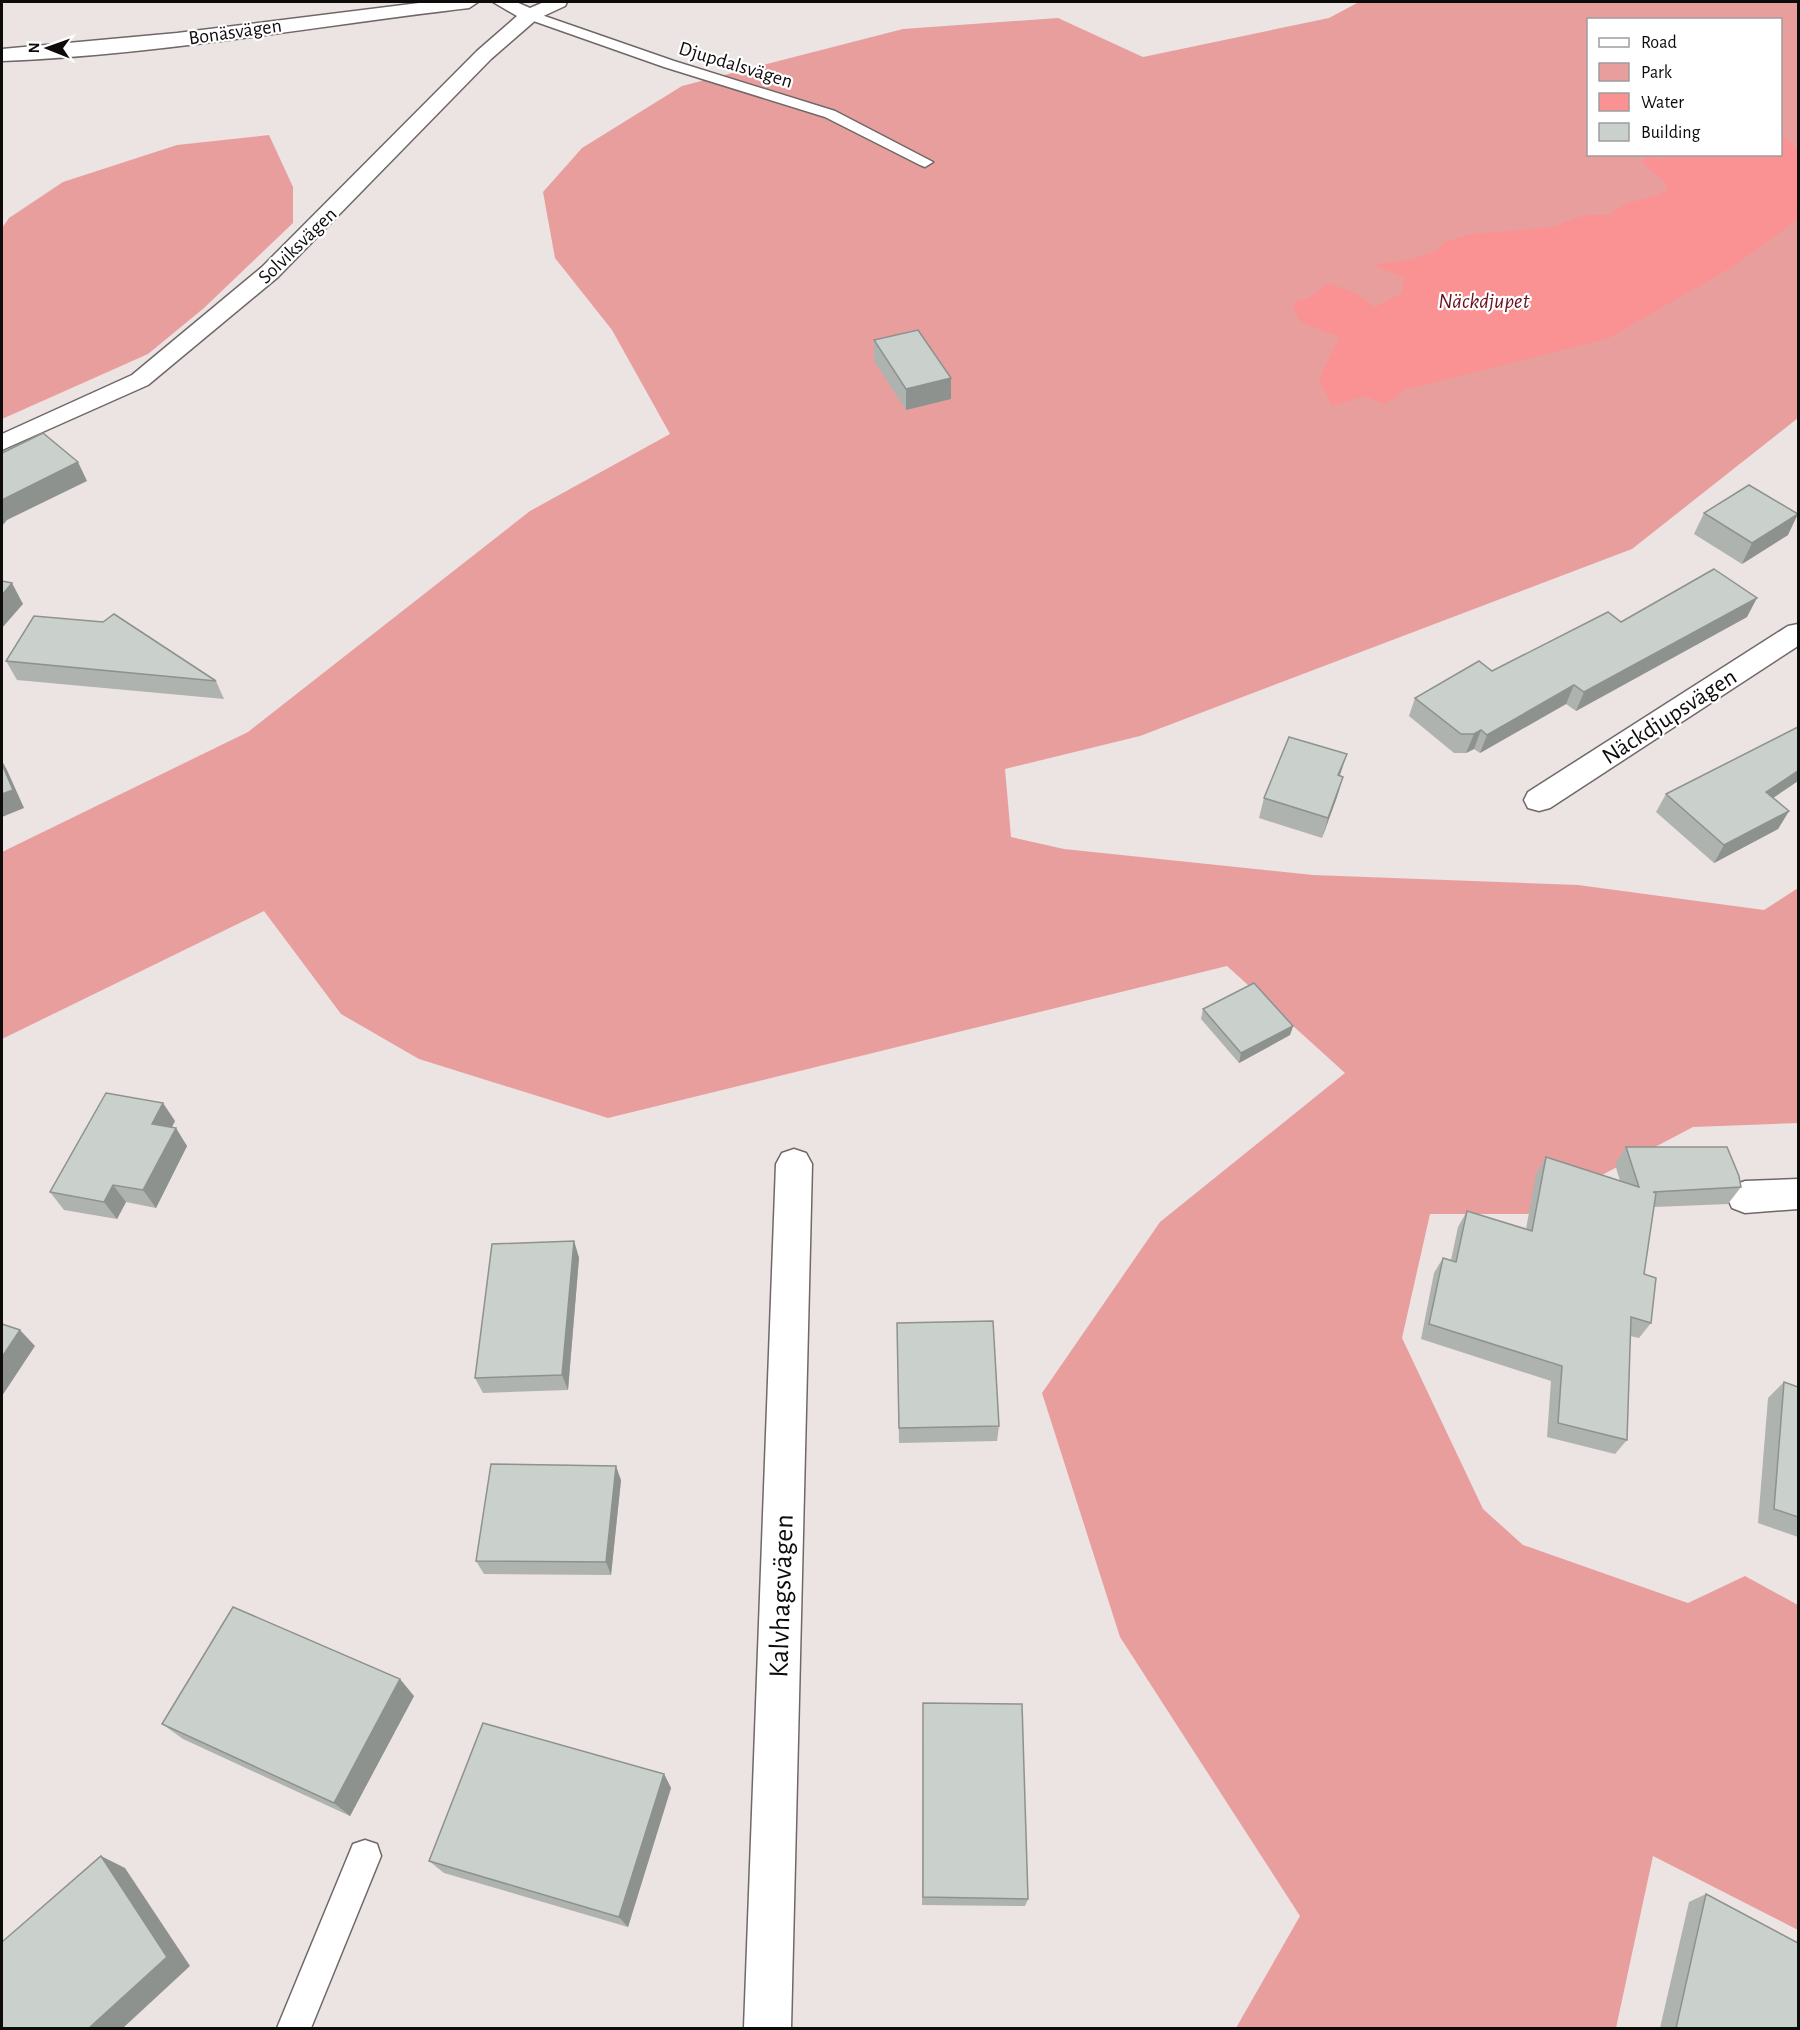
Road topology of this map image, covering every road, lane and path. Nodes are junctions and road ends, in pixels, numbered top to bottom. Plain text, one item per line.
1 (468, 2) edge
2 (502, 2) edge
3 (558, 2) edge
4 (530, 15) junction
5 (2, 55) edge
6 (925, 162) dead end
7 (2, 443) edge
8 (1798, 633) edge
9 (1539, 800) dead end
10 (794, 1164) dead end
11 (1798, 1194) edge
12 (1745, 1197) dead end
13 (365, 1856) dead end
14 (294, 2028) edge
15 (766, 2028) edge

1 - 5 street, Bonäsvägen
2 - 4 street
3 - 4 street, Solviksvägen
4 - 6 lane, Djupdalsvägen
4 - 7 street, Solviksvägen
8 - 9 street, Näckdjupsvägen
10 - 15 street, Kalvhagsvägen
11 - 12 street
13 - 14 lane

